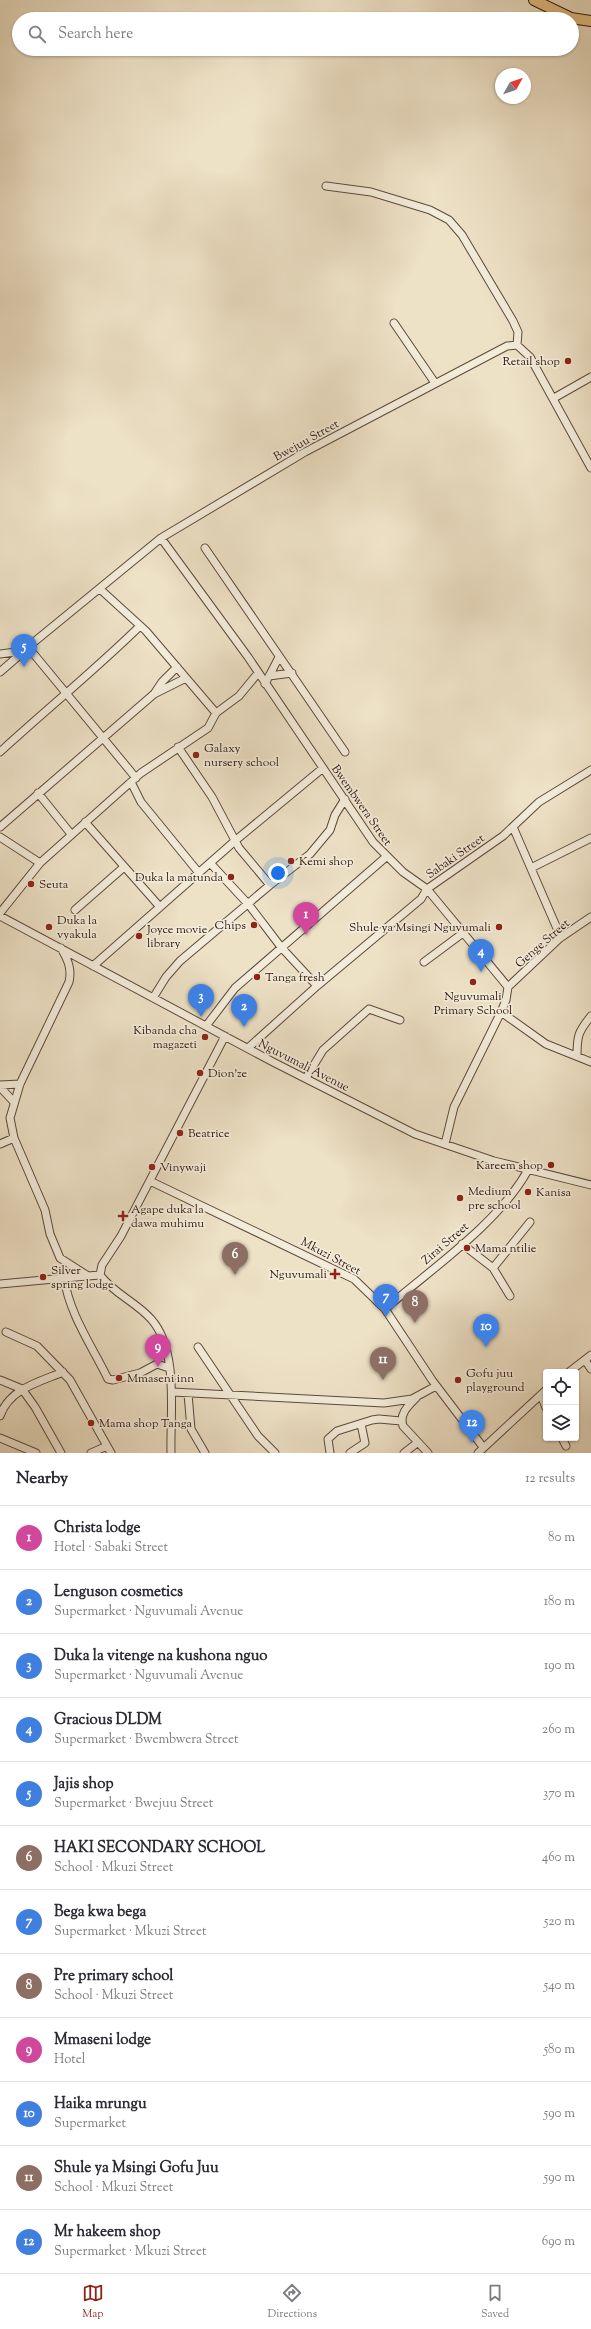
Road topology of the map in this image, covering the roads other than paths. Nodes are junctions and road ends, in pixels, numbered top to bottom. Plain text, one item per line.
1 (534, 0) edge
2 (559, 12) edge
3 (579, 19) edge
4 (591, 21) edge
5 (326, 186) dead end
6 (394, 323) dead end
7 (518, 345) junction
8 (591, 377) edge
9 (435, 383) junction
10 (554, 398) junction
11 (591, 468) edge
12 (161, 538) junction
13 (205, 548) dead end
14 (100, 589) junction
15 (140, 626) junction
16 (26, 649) junction
17 (0, 654) edge
18 (279, 657) junction
19 (177, 667) junction
20 (0, 672) edge
21 (258, 673) junction
22 (292, 673) junction
23 (269, 676) junction
24 (186, 678) junction
25 (265, 684) junction
26 (66, 692) junction
27 (154, 694) junction
28 (216, 713) junction
29 (102, 736) junction
30 (178, 747) junction
31 (0, 752) edge
32 (345, 752) dead end
33 (323, 768) junction
34 (591, 770) edge
35 (133, 780) junction
36 (38, 794) junction
37 (345, 799) junction
38 (85, 822) junction
39 (0, 827) edge
40 (513, 827) junction
41 (71, 834) junction
42 (0, 837) edge
43 (591, 838) edge
44 (236, 840) junction
45 (386, 857) junction
46 (40, 863) junction
47 (210, 864) junction
48 (124, 866) junction
49 (531, 868) junction
50 (199, 873) junction
51 (270, 885) junction
52 (428, 889) junction
53 (249, 905) junction
54 (160, 907) junction
55 (75, 910) dead end
56 (0, 914) edge
57 (591, 917) edge
58 (464, 934) junction
59 (560, 938) junction
60 (281, 947) junction
61 (61, 948) junction
62 (424, 962) dead end
63 (94, 966) junction
64 (317, 986) junction
65 (508, 987) junction
66 (153, 998) junction
67 (501, 1012) junction
68 (591, 1016) edge
69 (400, 1020) dead end
70 (206, 1026) junction
71 (225, 1036) junction
72 (248, 1048) junction
73 (577, 1056) junction
74 (591, 1062) edge
75 (306, 1078) junction
76 (20, 1084) junction
77 (0, 1086) edge
78 (13, 1101) junction
79 (14, 1138) junction
80 (0, 1144) edge
81 (445, 1144) junction
82 (528, 1170) junction
83 (150, 1181) junction
84 (591, 1185) edge
85 (530, 1222) dead end
86 (462, 1244) junction
87 (493, 1268) junction
88 (100, 1275) junction
89 (88, 1276) junction
90 (64, 1277) junction
91 (0, 1284) edge
92 (510, 1296) dead end
93 (385, 1309) junction
94 (6, 1332) dead end
95 (198, 1347) dead end
96 (588, 1357) edge
97 (169, 1368) junction
98 (573, 1369) edge
99 (591, 1369) edge
100 (63, 1372) junction
101 (0, 1380) edge
102 (436, 1386) junction
103 (22, 1390) junction
104 (172, 1392) junction
105 (543, 1392) edge
106 (188, 1394) junction
107 (417, 1396) junction
108 (230, 1397) junction
109 (0, 1416) edge
110 (401, 1422) junction
111 (361, 1424) junction
112 (0, 1438) edge
113 (564, 1441) edge
114 (418, 1443) junction
115 (107, 1446) junction
116 (566, 1446) dead end
117 (483, 1447) junction
118 (36, 1453) edge
119 (61, 1453) edge
120 (91, 1453) edge
121 (111, 1453) edge
122 (170, 1453) edge
123 (205, 1453) edge
124 (275, 1453) edge
125 (330, 1453) edge
126 (350, 1453) edge
127 (404, 1453) edge
128 (428, 1453) edge
129 (478, 1453) edge

1 - 2 highway
3 - 4 highway
5 - 7 street
6 - 9 street
7 - 9 street, Bwejuu Street
7 - 10 street
8 - 10 street
9 - 12 street, Bwejuu Street
10 - 11 street
12 - 14 street, Bwejuu Street
12 - 21 street, Bwembwera Street
13 - 18 street
14 - 15 street
14 - 16 street, Bwejuu Street
15 - 19 street
15 - 26 street
16 - 17 street
16 - 20 street, Bwejuu Street
16 - 26 street
18 - 22 street
18 - 23 street
19 - 24 street
19 - 27 street
21 - 25 street, Bwembwera Street
21 - 28 street
22 - 23 street
22 - 32 street
23 - 25 street
24 - 27 street
24 - 28 street
25 - 33 street, Bwembwera Street
26 - 29 street
26 - 31 street
27 - 29 street
28 - 30 street
29 - 35 street
29 - 36 street
30 - 35 street
30 - 44 street
33 - 37 street, Bwembwera Street
33 - 44 street
34 - 40 street, Sabaki Street
35 - 38 street
35 - 50 street
36 - 39 street
36 - 41 street
37 - 45 street, Bwembwera Street
37 - 51 street
38 - 41 street
38 - 48 street
40 - 49 street
40 - 52 street, Sabaki Street
41 - 46 street
42 - 46 street
43 - 49 street
44 - 47 street
44 - 51 street
45 - 52 street, Bwembwera Street
45 - 60 street
46 - 56 street
47 - 50 street
47 - 53 street
48 - 54 street
48 - 55 street
49 - 59 street
50 - 54 street
51 - 53 street
52 - 58 street, Bwembwera Street
52 - 64 street, Sabaki Street
53 - 60 street
53 - 66 street
54 - 63 street
56 - 61 street, Nguvumali Avenue
57 - 59 street, Genge Street
58 - 62 street
58 - 65 street, Bwembwera Street
59 - 65 street, Genge Street
60 - 64 street
60 - 70 street
61 - 63 street, Nguvumali Avenue
61 - 76 street
63 - 66 street, Nguvumali Avenue
64 - 72 street, Sabaki Street
65 - 67 street
66 - 70 street, Nguvumali Avenue
67 - 73 street
67 - 81 street
68 - 73 street
69 - 75 street
70 - 71 street, Nguvumali Avenue
71 - 72 street, Nguvumali Avenue
71 - 83 street
72 - 75 street, Nguvumali Avenue
73 - 74 street
75 - 81 street, Nguvumali Avenue
76 - 77 street
76 - 78 street
77 - 78 street
78 - 79 street
79 - 80 street
79 - 89 street
81 - 82 street, Nguvumali Avenue
82 - 84 street, Nguvumali Avenue
82 - 86 street, Zirai Street
83 - 88 street
83 - 93 street, Mkuzi Street
85 - 87 street
86 - 87 street
86 - 93 street, Zirai Street
87 - 92 street
88 - 89 street
88 - 97 street
89 - 90 street
90 - 91 street
90 - 97 street
93 - 102 street, Mkuzi Street
94 - 100 street
95 - 108 street
96 - 98 street
96 - 99 street
97 - 104 street
100 - 103 street
100 - 115 street
101 - 103 street
102 - 107 street
102 - 117 street, Mkuzi Street
103 - 109 street
103 - 119 street
104 - 106 street
104 - 122 street
105 - 117 street
106 - 108 street
106 - 123 street
107 - 108 street
107 - 110 street
108 - 124 street
110 - 111 street
110 - 114 street
111 - 125 street
111 - 126 street
112 - 118 street
113 - 116 street
114 - 127 street
114 - 128 street
115 - 120 street
115 - 121 street
117 - 129 street

